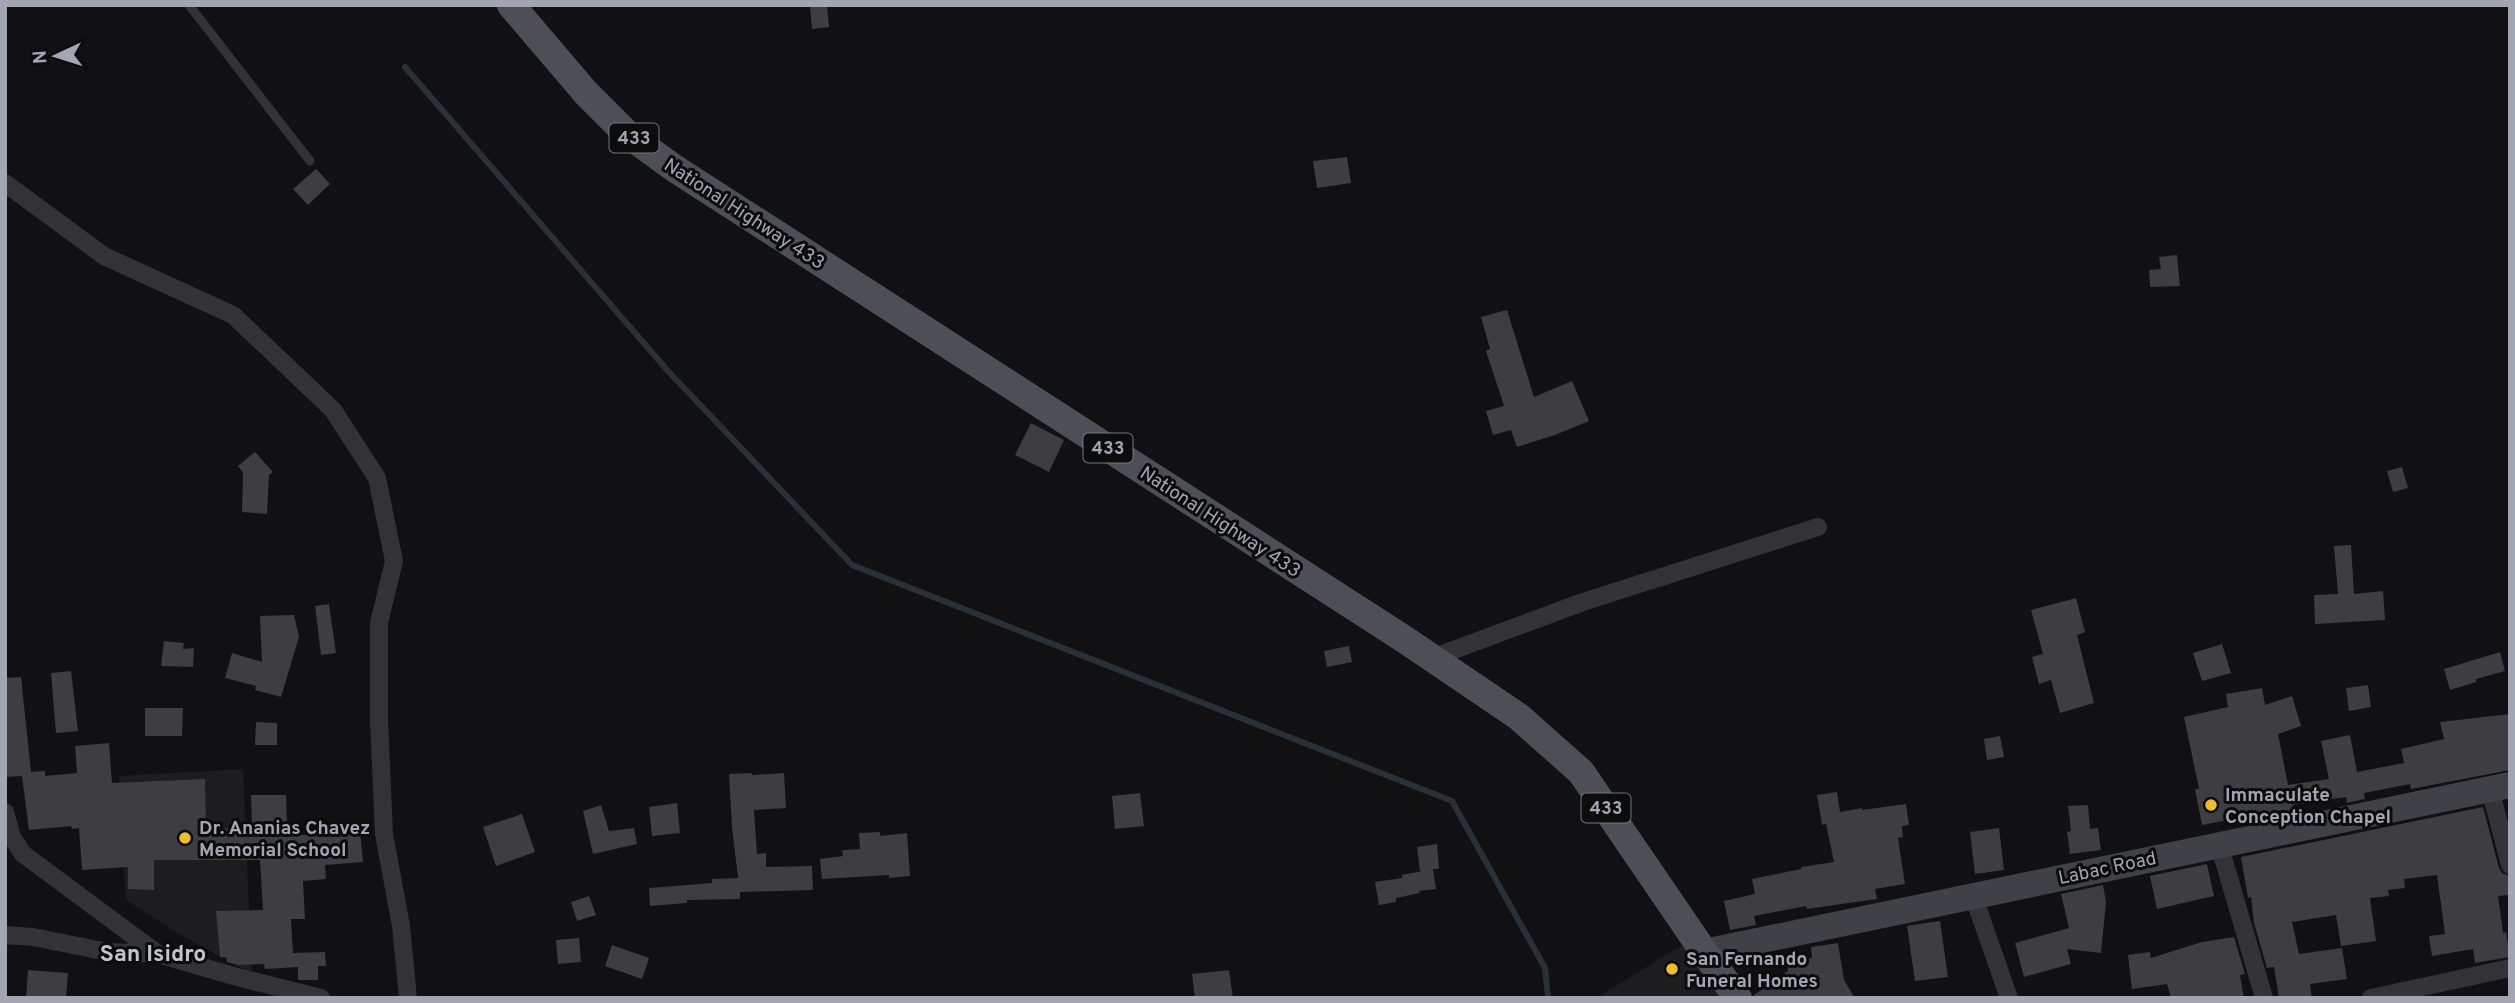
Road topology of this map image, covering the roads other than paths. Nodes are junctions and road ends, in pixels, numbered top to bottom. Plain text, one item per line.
1 (189, 5) edge
2 (512, 5) edge
3 (310, 161) dead end
4 (5, 183) edge
5 (1818, 527) dead end
6 (1432, 658) junction
7 (2500, 787) edge
8 (5, 813) edge
9 (2219, 844) junction
10 (2510, 865) edge
11 (1973, 895) junction
12 (5, 935) edge
13 (1704, 952) junction
14 (158, 954) junction
15 (2510, 968) edge
16 (321, 998) edge
17 (408, 998) edge
18 (1738, 998) edge
19 (2009, 998) edge
20 (2264, 998) edge
21 (2371, 998) edge

1 - 3 lane
2 - 6 main road, National Highway 433 / 433
4 - 17 street
5 - 6 street
6 - 13 main road, National Highway 433 / 433
7 - 9 street, Labac Road
7 - 10 street
8 - 14 street
9 - 11 street, Labac Road
9 - 20 street
11 - 13 street, Labac Road
11 - 19 street
12 - 14 street
13 - 18 main road, National Highway 433 / 433
14 - 16 street
15 - 21 street

